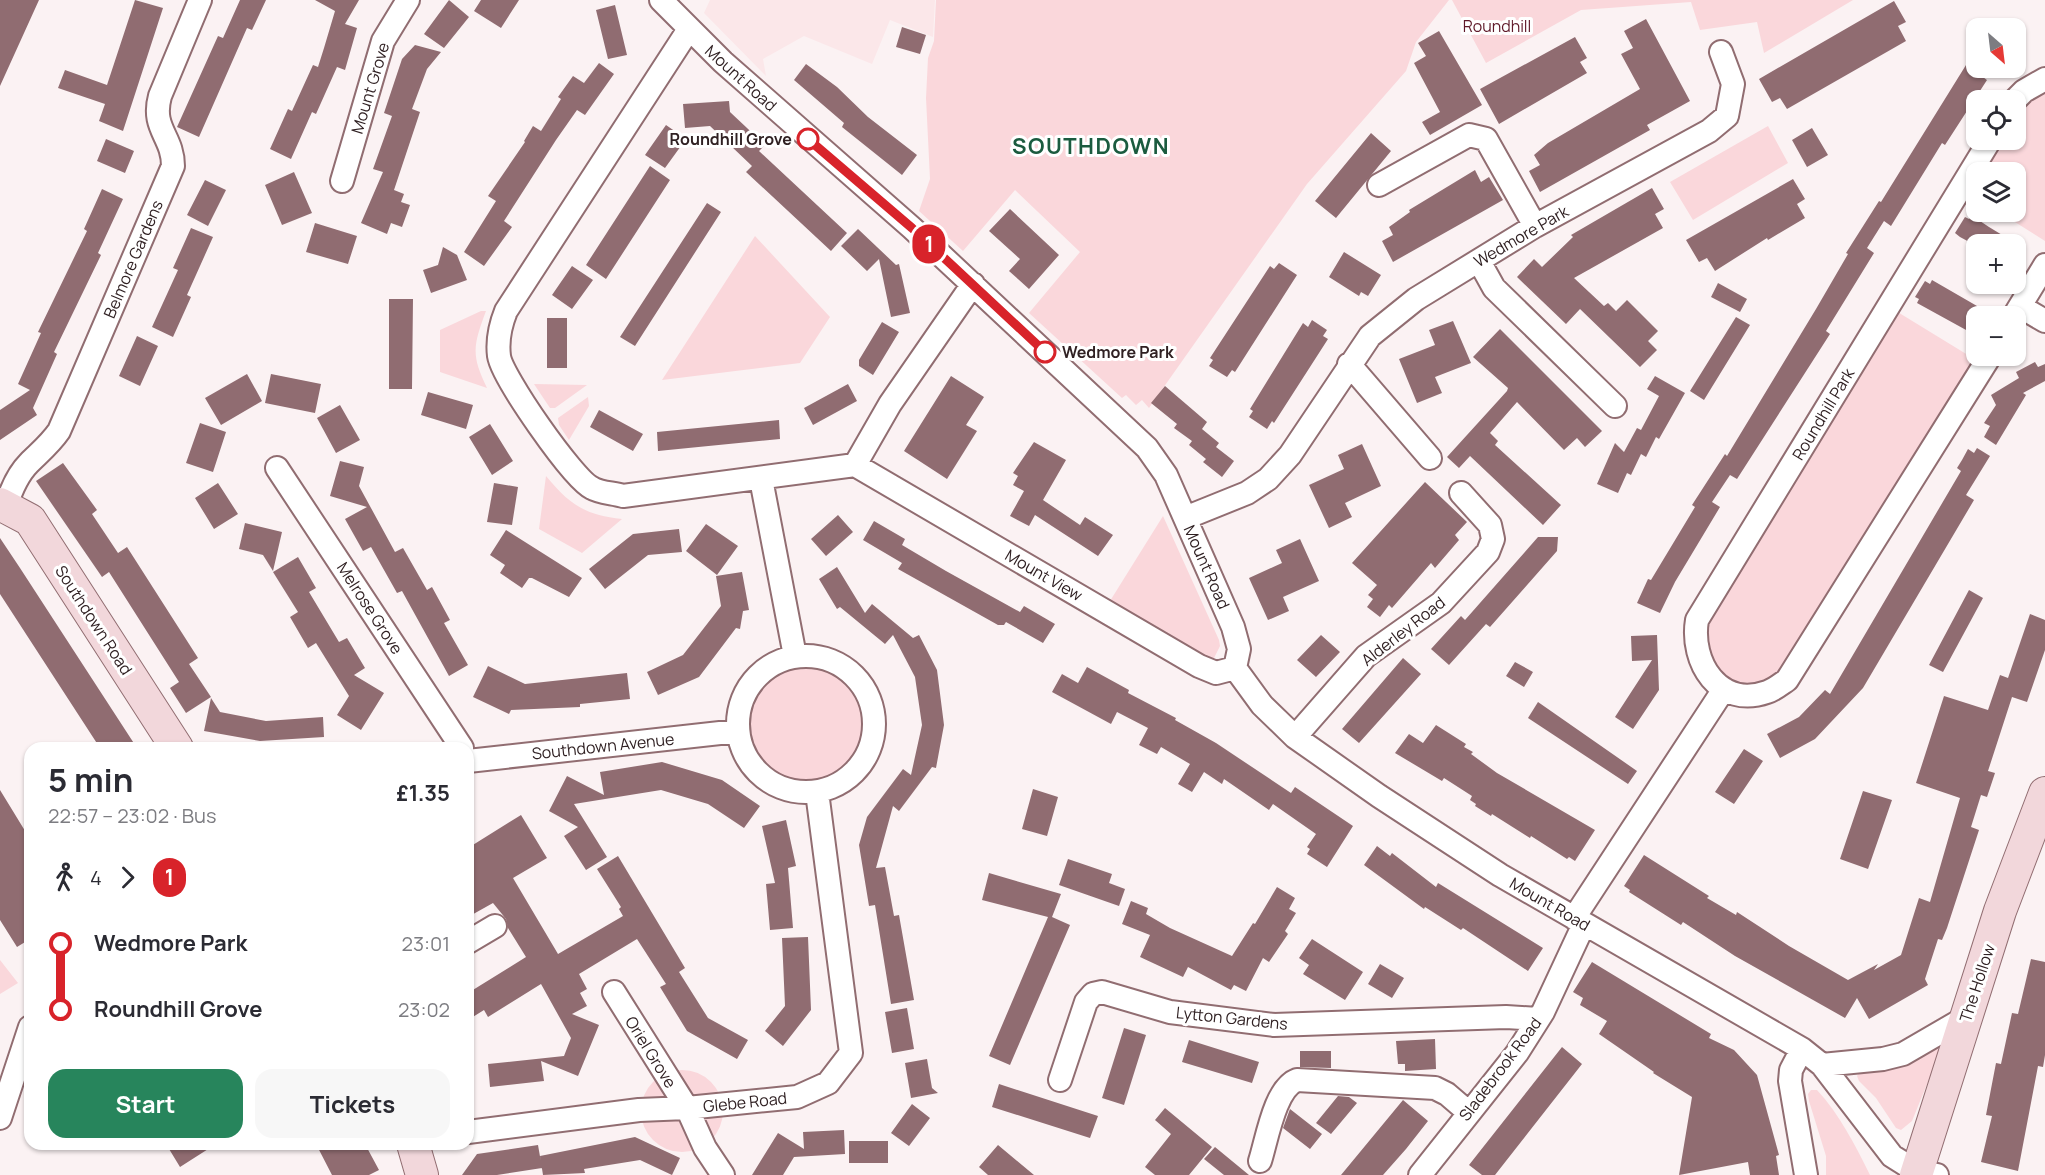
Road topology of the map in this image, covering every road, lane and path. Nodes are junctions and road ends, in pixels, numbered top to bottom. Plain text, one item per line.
1 (200, 0) edge
2 (408, 0) edge
3 (661, 0) edge
4 (689, 29) junction
5 (1721, 52) dead end
6 (2045, 79) edge
7 (2026, 90) edge
8 (1984, 150) edge
9 (342, 180) dead end
10 (1379, 185) dead end
11 (1535, 226) junction
12 (1479, 261) junction
13 (2045, 264) edge
14 (973, 284) junction
15 (2020, 306) edge
16 (2026, 315) edge
17 (2045, 321) edge
18 (1349, 364) junction
19 (1984, 366) edge
20 (1615, 406) dead end
21 (1430, 458) dead end
22 (855, 465) junction
23 (277, 468) dead end
24 (761, 479) junction
25 (1461, 493) dead end
26 (3, 505) edge
27 (1185, 518) junction
28 (795, 656) junction
29 (1235, 668) junction
30 (1724, 689) junction
31 (738, 730) junction
32 (1295, 737) junction
33 (173, 742) edge
34 (457, 742) edge
35 (474, 756) edge
36 (817, 792) junction
37 (2045, 793) edge
38 (1579, 921) junction
39 (495, 926) dead end
40 (474, 938) edge
41 (614, 992) dead end
42 (1538, 1018) junction
43 (1965, 1018) junction
44 (24, 1045) edge
45 (1802, 1049) junction
46 (1822, 1065) junction
47 (1060, 1080) dead end
48 (687, 1108) junction
49 (1468, 1112) junction
50 (0, 1118) edge
51 (474, 1131) edge
52 (415, 1150) edge
53 (1260, 1161) dead end
54 (1923, 1174) edge
55 (422, 1175) edge
56 (723, 1175) edge
57 (1420, 1175) edge
58 (1806, 1175) edge

1 - 26 street, Belmore Gardens
2 - 9 street, Mount Grove
3 - 4 street, Mount Road
4 - 14 street, Mount Road
4 - 24 street
5 - 11 street, Wedmore Park
6 - 7 street
8 - 30 street, Roundhill Park
10 - 11 street
11 - 12 street, Wedmore Park
12 - 18 street, Wedmore Park
12 - 20 street
13 - 15 street
14 - 22 street
14 - 27 street, Mount Road
16 - 17 street
18 - 21 street
18 - 27 street, Wedmore Park
19 - 30 street
22 - 24 street
22 - 29 street, Mount View
23 - 34 street, Melrose Grove
24 - 28 street
25 - 32 street, Alderley Road
26 - 33 street, Southdown Road
27 - 29 street, Mount Road
28 - 31 street
28 - 36 street
29 - 32 street, Mount Road
30 - 38 street
31 - 35 street, Southdown Avenue
31 - 36 street
32 - 38 street, Mount Road
36 - 48 street, Glebe Road
37 - 43 street, The Hollow
38 - 42 street, Sladebrook Road
38 - 45 street, Mount Road
39 - 40 street
41 - 48 street, Oriel Grove
42 - 47 street, Lytton Gardens
42 - 49 street, Sladebrook Road
43 - 46 street
43 - 54 street, The Hollow
44 - 50 street
45 - 46 street, Mount Road
45 - 58 street
46 - 54 street, Mount Road
48 - 51 street, Glebe Road
48 - 56 street, Oriel Grove
49 - 53 street
49 - 57 street, Sladebrook Road
52 - 55 street

